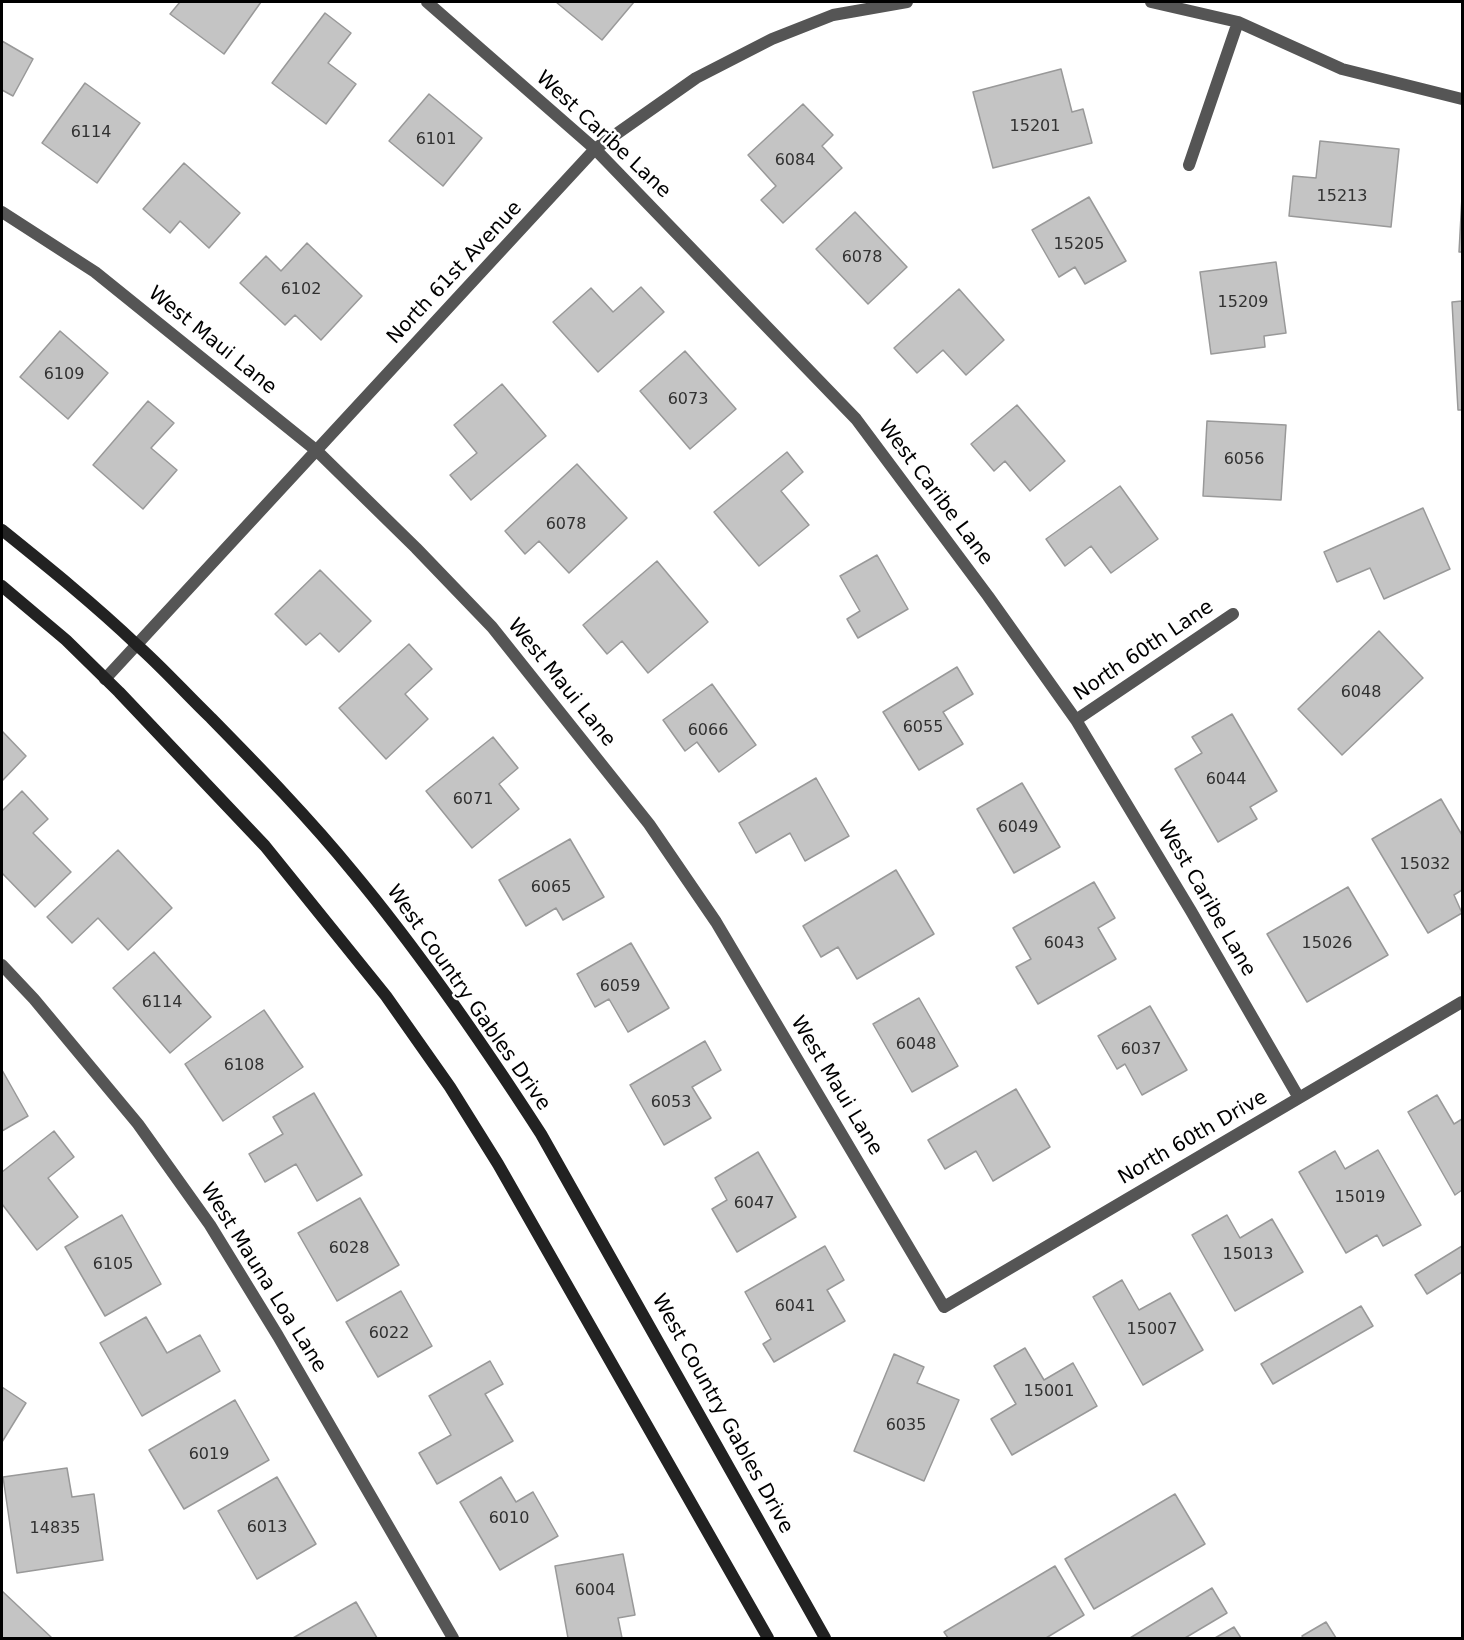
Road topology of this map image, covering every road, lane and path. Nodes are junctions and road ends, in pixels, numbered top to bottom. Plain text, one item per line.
1 (428, 2) edge
2 (907, 2) edge
3 (1151, 2) edge
4 (1238, 22) junction
5 (1462, 99) edge
6 (596, 149) junction
7 (1189, 165) dead end
8 (2, 212) edge
9 (317, 451) junction
10 (2, 530) edge
11 (2, 586) edge
12 (1233, 614) dead end
13 (137, 645) junction
14 (105, 679) junction
15 (1076, 720) junction
16 (2, 965) edge
17 (1462, 1002) edge
18 (1299, 1098) junction
19 (944, 1307) joint
20 (453, 1638) edge
21 (768, 1638) edge
22 (825, 1638) edge

1 - 6 street, West Caribe Lane
2 - 6 street, North 61st Avenue
3 - 4 street
4 - 5 street
4 - 7 street
6 - 9 street, North 61st Avenue
6 - 15 street, West Caribe Lane
8 - 9 street, West Maui Lane
9 - 13 street, North 61st Avenue
9 - 19 street, West Maui Lane
10 - 13 street, West Country Gables Drive
11 - 14 street
12 - 15 street, North 60th Lane
13 - 14 street, North 61st Avenue
13 - 22 street, West Country Gables Drive
14 - 21 street
15 - 18 street, West Caribe Lane
16 - 20 street, West Mauna Loa Lane
17 - 18 street, North 60th Drive
18 - 19 street, North 60th Drive

